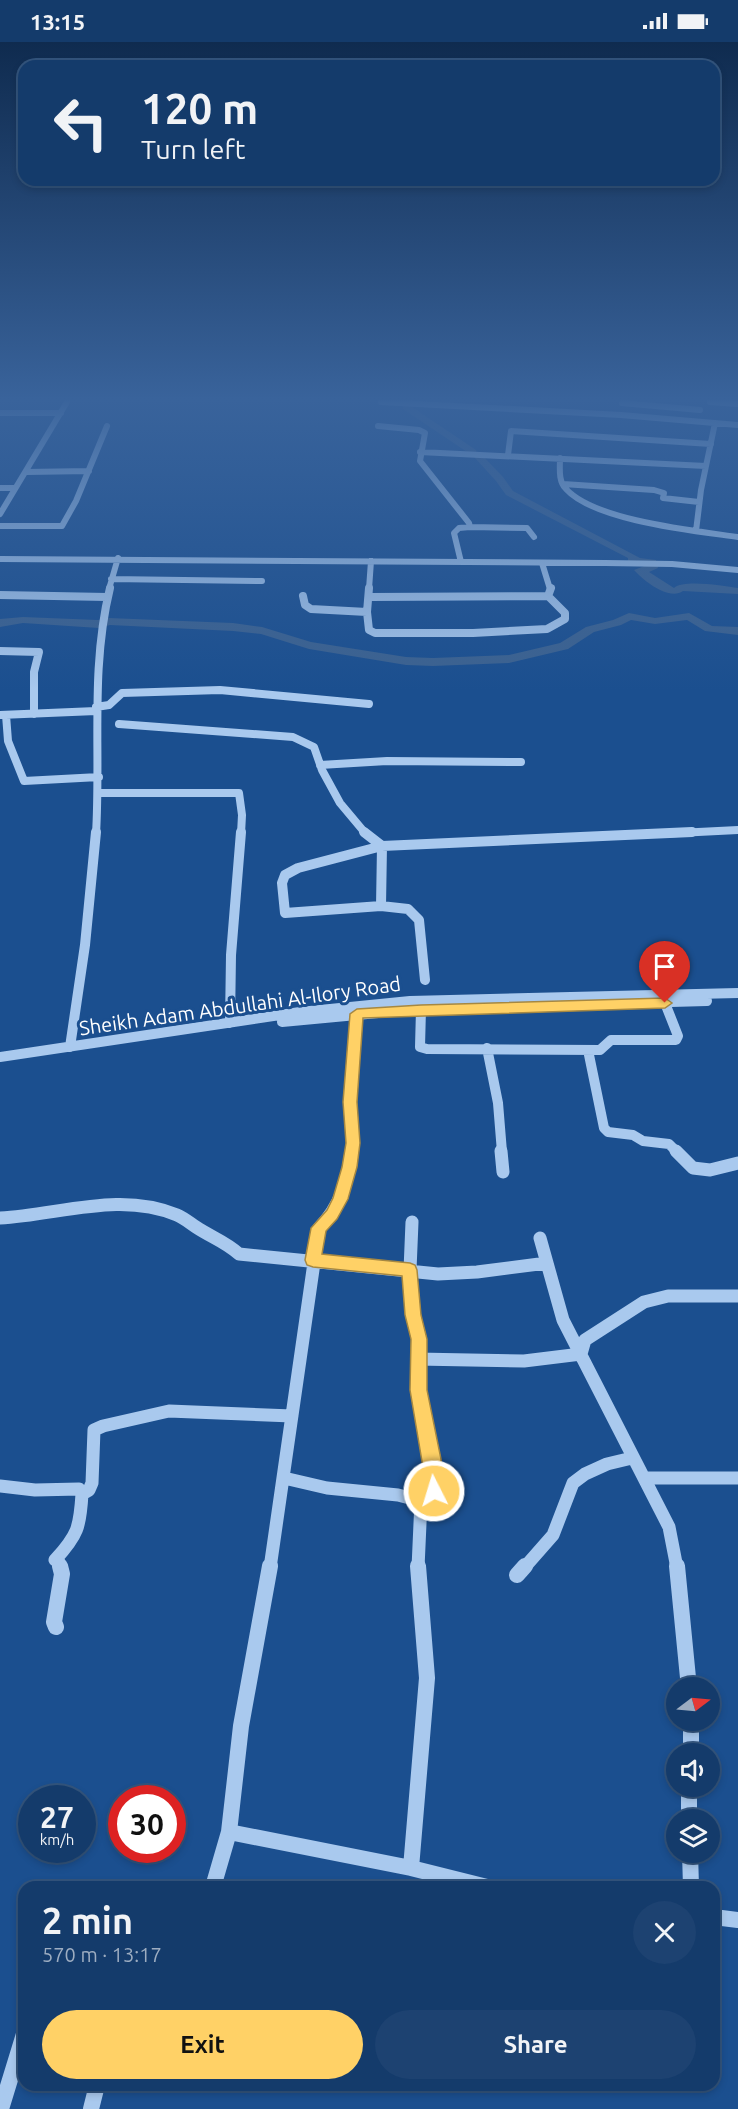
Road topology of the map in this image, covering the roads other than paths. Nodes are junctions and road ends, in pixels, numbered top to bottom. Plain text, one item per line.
1 (9, 498) edge
2 (76, 498) edge
3 (450, 498) edge
4 (580, 498) edge
5 (675, 498) edge
6 (700, 498) edge
7 (699, 502) junction
8 (0, 514) edge
9 (0, 526) edge
10 (470, 527) junction
11 (696, 531) junction
12 (534, 537) dead end
13 (738, 537) edge
14 (118, 558) junction
15 (0, 559) edge
16 (371, 561) junction
17 (460, 562) junction
18 (542, 563) junction
19 (738, 570) edge
20 (111, 579) junction
21 (262, 581) dead end
22 (0, 596) edge
23 (303, 596) dead end
24 (548, 596) junction
25 (107, 597) junction
26 (370, 597) junction
27 (367, 612) junction
28 (0, 651) edge
29 (369, 704) dead end
30 (96, 709) junction
31 (34, 714) junction
32 (3, 715) edge
33 (119, 724) dead end
34 (521, 762) dead end
35 (320, 765) junction
36 (99, 777) junction
37 (98, 793) junction
38 (738, 830) edge
39 (382, 846) junction
40 (381, 906) junction
41 (425, 980) dead end
42 (738, 993) edge
43 (738, 1000) edge
44 (665, 1003) junction
45 (421, 1010) junction
46 (357, 1014) junction
47 (230, 1023) junction
48 (70, 1047) junction
49 (488, 1048) junction
50 (588, 1050) junction
51 (0, 1057) edge
52 (0, 1065) edge
53 (738, 1163) edge
54 (503, 1172) dead end
55 (0, 1218) edge
56 (412, 1222) dead end
57 (540, 1238) dead end
58 (313, 1260) junction
59 (546, 1263) junction
60 (410, 1270) junction
61 (738, 1296) edge
62 (581, 1354) junction
63 (417, 1359) junction
64 (292, 1416) junction
65 (632, 1458) junction
66 (284, 1478) junction
67 (644, 1478) junction
68 (738, 1478) edge
69 (0, 1486) edge
70 (82, 1494) junction
71 (421, 1501) junction
72 (518, 1575) dead end
73 (56, 1627) dead end
74 (688, 1677) edge
75 (229, 1832) junction
76 (690, 1863) edge
77 (411, 1868) junction
78 (215, 1881) edge
79 (463, 1881) edge
80 (691, 1881) edge
81 (720, 1918) edge
82 (738, 1920) edge
83 (18, 2054) edge
84 (96, 2091) edge
85 (1, 2109) edge
86 (91, 2109) edge

1 - 8 street
2 - 9 street
3 - 10 street
4 - 11 street
5 - 7 street
6 - 7 street
7 - 11 street
10 - 12 street
10 - 17 street
11 - 13 street
14 - 15 street
14 - 16 street
14 - 20 street
16 - 17 street
16 - 26 street
17 - 18 street
18 - 19 street
18 - 24 street
20 - 21 street
20 - 25 street
22 - 25 street
23 - 27 street
24 - 26 street
24 - 27 street
25 - 30 street
26 - 27 street
28 - 31 street
29 - 30 street
30 - 31 street
30 - 36 street
31 - 32 street
32 - 36 street
33 - 35 street
34 - 35 street
35 - 39 street
36 - 37 street
37 - 47 street
37 - 48 street
38 - 39 street
39 - 40 street
39 - 40 street
40 - 41 street
42 - 47 street, Sheikh Adam Abdullahi Al-Ilory Road
43 - 44 street, Sheikh Adam Abdullahi Al-Ilory Road
44 - 45 street, Sheikh Adam Abdullahi Al-Ilory Road
44 - 50 street
45 - 46 street, Sheikh Adam Abdullahi Al-Ilory Road
45 - 49 street
46 - 52 street, Sheikh Adam Abdullahi Al-Ilory Road
46 - 58 street
47 - 48 street, Sheikh Adam Abdullahi Al-Ilory Road
48 - 51 street, Sheikh Adam Abdullahi Al-Ilory Road
49 - 50 street
49 - 54 street
50 - 53 street
55 - 58 street
56 - 60 street
57 - 59 street
58 - 60 street
58 - 64 street
59 - 60 street
59 - 62 street
60 - 63 street
61 - 62 street
62 - 63 street
62 - 65 street
63 - 71 street
64 - 66 street
64 - 70 street
65 - 67 street
65 - 72 street
66 - 71 street
66 - 75 street
67 - 68 street
67 - 74 street
69 - 70 street
70 - 73 street
71 - 77 street
75 - 77 street
75 - 78 street
76 - 80 street
77 - 79 street
81 - 82 street
83 - 85 street
84 - 86 street

